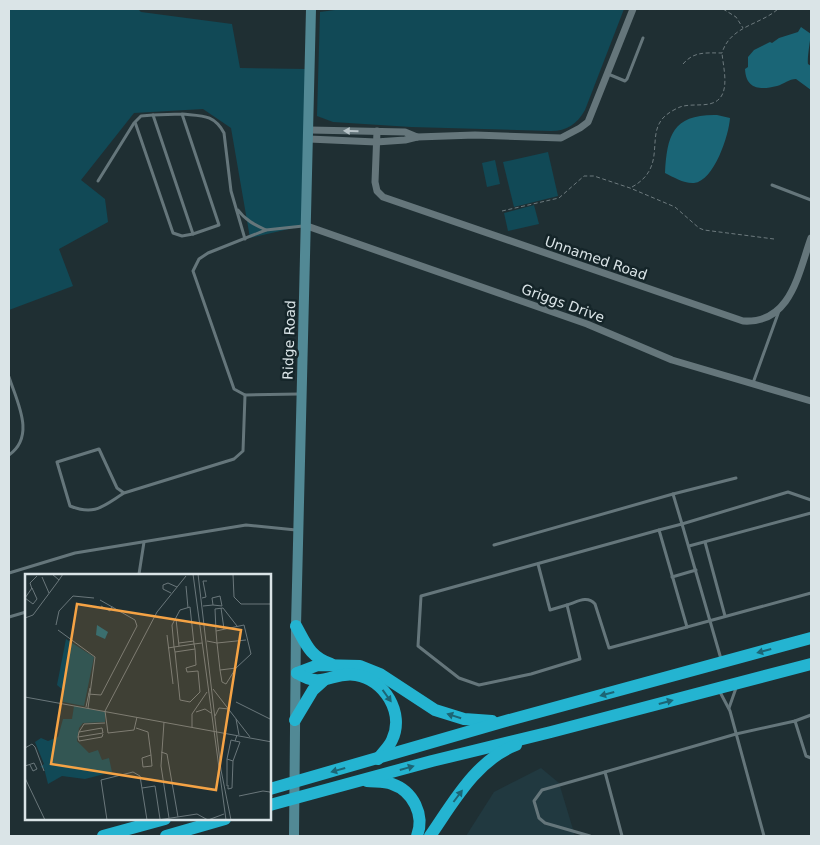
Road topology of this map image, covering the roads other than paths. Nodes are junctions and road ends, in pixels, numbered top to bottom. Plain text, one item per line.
1 (312, 9) edge
2 (633, 9) edge
3 (643, 38) dead end
4 (607, 74) junction
5 (182, 114) junction
6 (153, 115) junction
7 (135, 122) junction
8 (377, 131) junction
9 (309, 135) junction
10 (417, 137) junction
11 (376, 142) junction
12 (98, 181) dead end
13 (772, 185) dead end
14 (811, 200) edge
15 (236, 208) junction
16 (307, 226) junction
17 (266, 230) junction
18 (192, 234) junction
19 (811, 238) edge
20 (245, 239) junction
21 (779, 310) junction
22 (9, 377) edge
23 (752, 385) junction
24 (301, 394) junction
25 (245, 395) junction
26 (811, 401) edge
27 (9, 454) edge
28 (736, 478) dead end
29 (124, 493) junction
30 (673, 494) junction
31 (811, 500) edge
32 (811, 513) edge
33 (682, 524) junction
34 (659, 530) junction
35 (299, 531) junction
36 (144, 542) junction
37 (705, 542) junction
38 (494, 545) dead end
39 (688, 546) junction
40 (538, 564) junction
41 (696, 570) junction
42 (9, 573) edge
43 (139, 574) edge
44 (672, 577) junction
45 (811, 593) edge
46 (567, 604) junction
47 (25, 612) edge
48 (725, 616) junction
49 (9, 617) edge
50 (710, 620) junction
51 (296, 626) junction
52 (687, 627) junction
53 (811, 638) edge
54 (722, 663) junction
55 (811, 664) edge
56 (333, 665) junction
57 (297, 673) junction
58 (323, 681) junction
59 (738, 683) junction
60 (718, 688) junction
61 (729, 709) junction
62 (811, 716) edge
63 (295, 720) junction
64 (795, 721) junction
65 (502, 722) junction
66 (551, 732) junction
67 (736, 734) junction
68 (811, 756) edge
69 (378, 759) junction
70 (605, 772) junction
71 (360, 781) junction
72 (271, 789) edge
73 (271, 805) edge
74 (161, 820) edge
75 (222, 820) edge
76 (103, 836) edge
77 (166, 836) edge
78 (294, 836) edge
79 (417, 836) edge
80 (430, 836) edge
81 (590, 836) edge
82 (622, 836) edge
83 (764, 836) edge

1 - 9 street, Ridge Road
2 - 4 street
3 - 4 lane
4 - 10 street
5 - 6 lane
5 - 15 lane
5 - 18 lane
6 - 7 lane
6 - 18 lane
7 - 12 lane
7 - 18 lane
8 -> 9 street
8 - 10 street
8 - 11 street, Unnamed Road
9 - 11 street
9 - 16 street, Ridge Road
10 - 11 street
11 - 21 street, Unnamed Road
13 - 14 lane
15 - 17 lane
15 - 20 lane
16 - 17 lane
16 - 23 street, Griggs Drive
16 - 24 street, Ridge Road
17 - 20 lane
19 - 21 street
20 - 25 lane
21 - 23 lane
22 - 27 lane
23 - 26 street, Griggs Drive
24 - 25 lane
24 - 35 street, Ridge Road
25 - 29 lane
28 - 30 lane
29 - 29 lane
30 - 33 lane
30 - 38 lane
31 - 33 lane
32 - 37 lane
33 - 34 lane
33 - 39 lane
34 - 40 lane
34 - 44 lane
35 - 36 lane
35 - 51 street, Ridge Road
36 - 42 lane
36 - 43 lane
37 - 39 lane
37 - 48 lane
39 - 41 lane
40 - 46 lane
40 - 46 lane
41 - 44 lane
41 - 50 lane
44 - 52 lane
45 - 48 lane
46 - 52 lane
47 - 49 lane
48 - 50 lane
50 - 52 lane
50 - 54 lane
51 - 56 highway
51 - 57 street, Ridge Road
53 -> 54 highway
54 -> 65 highway
55 - 59 highway
56 - 57 highway
65 -> 56 highway
57 - 58 highway
57 - 63 street, Ridge Road
58 - 63 highway
58 -> 69 highway
59 - 60 highway
59 - 61 lane
60 - 61 lane
66 -> 60 highway
61 - 67 lane
62 - 64 lane
63 - 78 street, Ridge Road
64 - 67 lane
64 - 68 lane
65 - 69 highway
71 -> 66 highway
80 -> 66 highway
67 - 70 lane
67 - 83 lane
69 -> 72 highway
70 - 81 lane
70 - 82 lane
71 - 73 highway
71 - 79 highway
74 - 76 highway
75 - 77 highway

